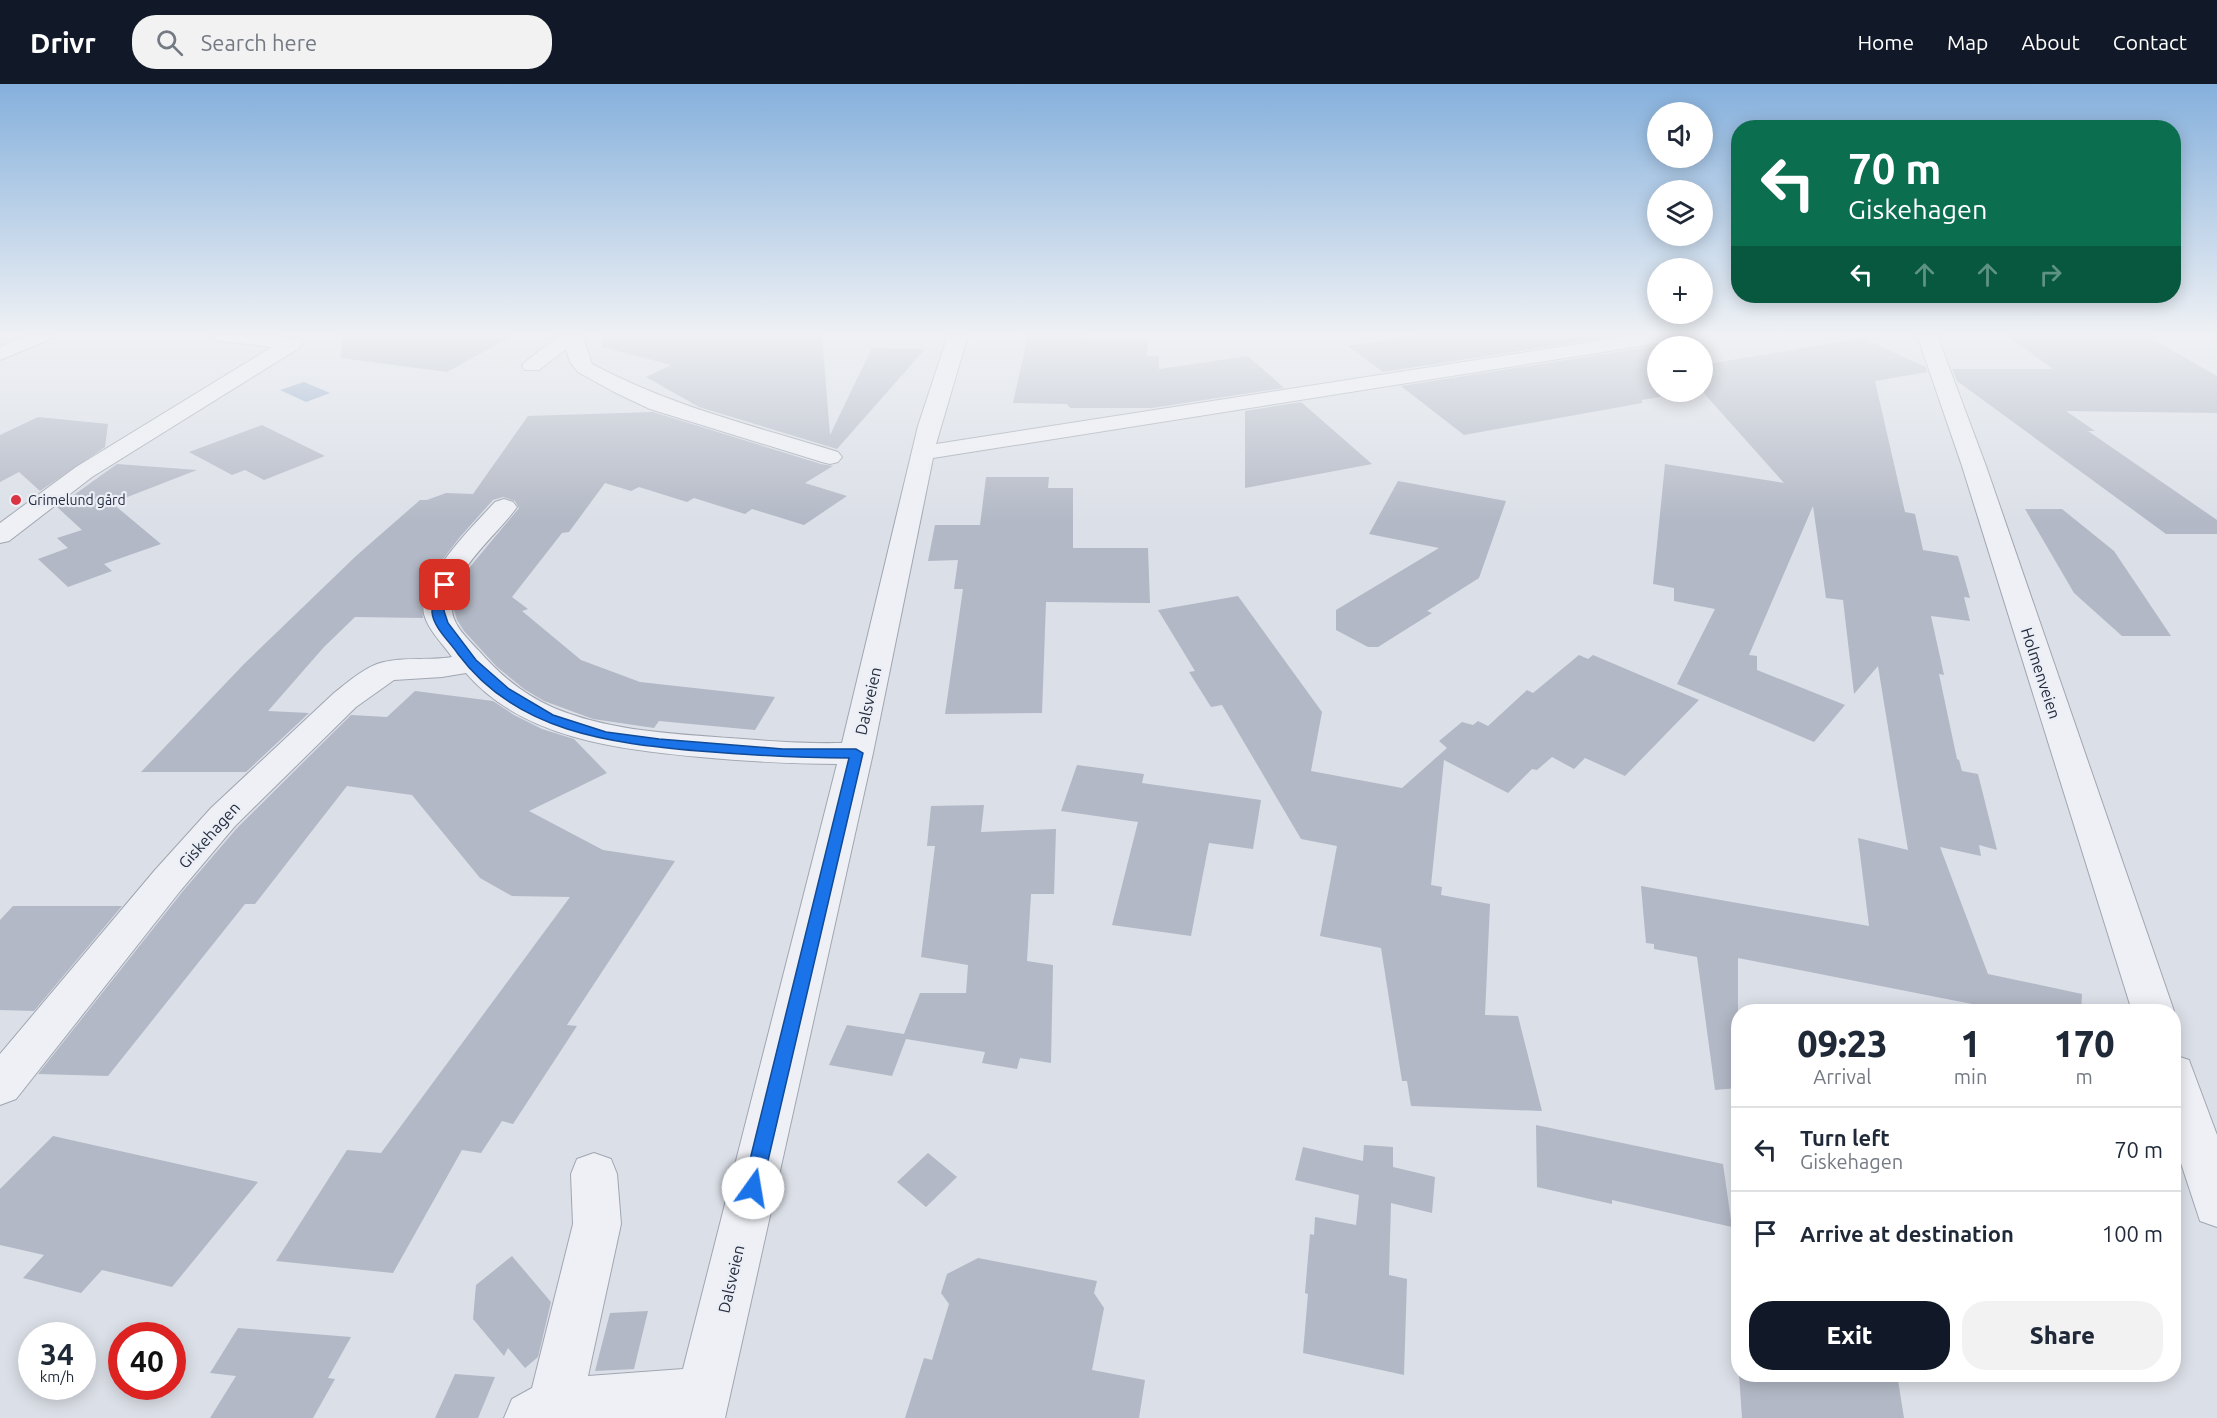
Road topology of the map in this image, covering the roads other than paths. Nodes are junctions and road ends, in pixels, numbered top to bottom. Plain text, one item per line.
1 (205, 397) edge
2 (642, 397) edge
3 (938, 397) edge
4 (1278, 397) edge
5 (1949, 397) edge
6 (924, 453) junction
7 (830, 457) dead end
8 (504, 507) dead end
9 (0, 535) edge
10 (471, 663) junction
11 (856, 753) junction
12 (2151, 1004) edge
13 (0, 1086) edge
14 (2181, 1095) edge
15 (594, 1174) dead end
16 (2217, 1205) edge
17 (701, 1406) edge
18 (543, 1412) edge

1 - 9 street
2 - 7 street
3 - 6 street, Dalsveien
4 - 6 street
5 - 12 street, Holmenveien
6 - 11 street, Dalsveien
8 - 10 street
10 - 11 street
10 - 13 street, Giskehagen
11 - 17 street, Dalsveien
14 - 16 street
15 - 18 street
17 - 18 street

